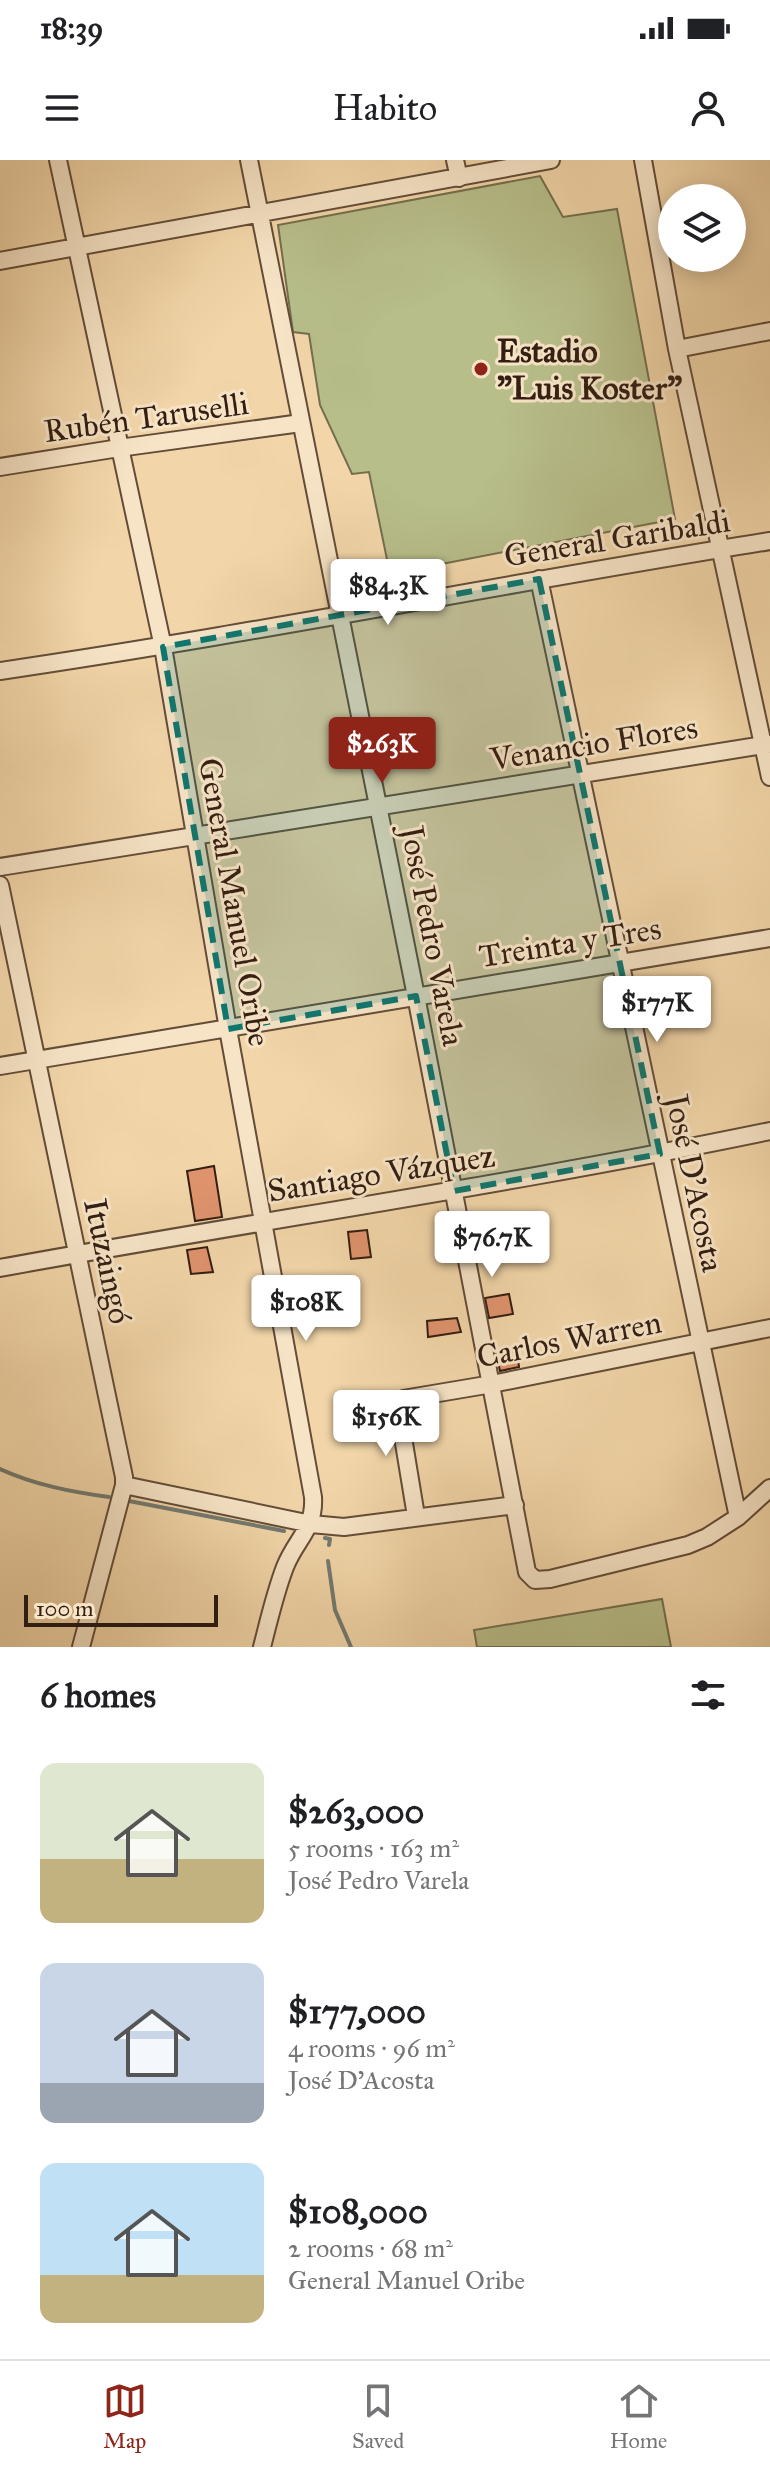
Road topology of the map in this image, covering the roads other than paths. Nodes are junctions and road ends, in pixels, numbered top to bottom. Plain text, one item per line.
1 (58, 160) edge
2 (249, 160) edge
3 (455, 160) edge
4 (551, 160) edge
5 (643, 160) edge
6 (459, 178) junction
7 (261, 214) junction
8 (77, 247) junction
9 (0, 261) edge
10 (770, 331) edge
11 (677, 349) junction
12 (301, 423) junction
13 (119, 448) junction
14 (0, 467) edge
15 (770, 541) edge
16 (721, 549) junction
17 (539, 579) junction
18 (339, 616) junction
19 (163, 647) junction
20 (0, 671) edge
21 (766, 744) edge
22 (580, 774) junction
23 (770, 777) edge
24 (378, 805) junction
25 (195, 836) junction
26 (0, 867) edge
27 (0, 885) edge
28 (770, 938) edge
29 (619, 962) junction
30 (416, 996) junction
31 (228, 1029) junction
32 (38, 1059) junction
33 (0, 1066) edge
34 (770, 1131) edge
35 (660, 1154) junction
36 (454, 1191) junction
37 (263, 1221) junction
38 (78, 1254) junction
39 (0, 1268) edge
40 (770, 1328) edge
41 (700, 1342) junction
42 (492, 1384) junction
43 (124, 1485) junction
44 (770, 1488) edge
45 (515, 1505) junction
46 (416, 1516) junction
47 (738, 1517) junction
48 (311, 1524) junction
49 (81, 1647) edge
50 (262, 1647) edge

1 - 8 street, General Manuel Oribe
2 - 7 street, José Pedro Varela
3 - 6 street
4 - 6 street
5 - 11 street
6 - 7 street
7 - 8 street
7 - 12 street, José Pedro Varela
8 - 9 street
8 - 13 street, General Manuel Oribe
10 - 11 street
11 - 16 street
12 - 13 street, Rubén Taruselli
12 - 18 street, José Pedro Varela
13 - 14 street, Rubén Taruselli
13 - 19 street, General Manuel Oribe
15 - 16 street, General Garibaldi
16 - 17 street, General Garibaldi
16 - 21 street
17 - 18 street, General Garibaldi
17 - 22 street, José D'Acosta
18 - 19 street, General Garibaldi
18 - 24 street, José Pedro Varela
19 - 20 street, General Garibaldi
19 - 25 street, General Manuel Oribe
21 - 22 street, Venancio Flores
21 - 23 street
22 - 24 street, Venancio Flores
22 - 29 street, José D'Acosta
24 - 25 street, Venancio Flores
24 - 30 street, José Pedro Varela
25 - 26 street, Venancio Flores
25 - 31 street, General Manuel Oribe
27 - 32 street, Ituzaingó
28 - 29 street, Treinta y Tres
29 - 30 street, Treinta y Tres
29 - 35 street, José D'Acosta
30 - 31 street, Treinta y Tres
30 - 36 street, José Pedro Varela
31 - 32 street, Treinta y Tres
31 - 37 street, General Manuel Oribe
32 - 33 street, Treinta y Tres
32 - 38 street, Ituzaingó
34 - 35 street, Santiago Vázquez
35 - 36 street, Santiago Vázquez
35 - 41 street, José D'Acosta
36 - 37 street, Santiago Vázquez
36 - 42 street, José Pedro Varela
37 - 38 street, Santiago Vázquez
37 - 48 street, General Manuel Oribe
38 - 39 street, Santiago Vázquez
38 - 43 street, Ituzaingó
40 - 41 street, Carlos Warren
41 - 42 street, Carlos Warren
41 - 47 street, José D'Acosta
42 - 45 street, José Pedro Varela
42 - 46 street, Carlos Warren
43 - 48 street
43 - 49 street, Ituzaingó
44 - 47 street
45 - 46 street
45 - 47 street, José Pedro Varela
46 - 48 street
48 - 50 street

